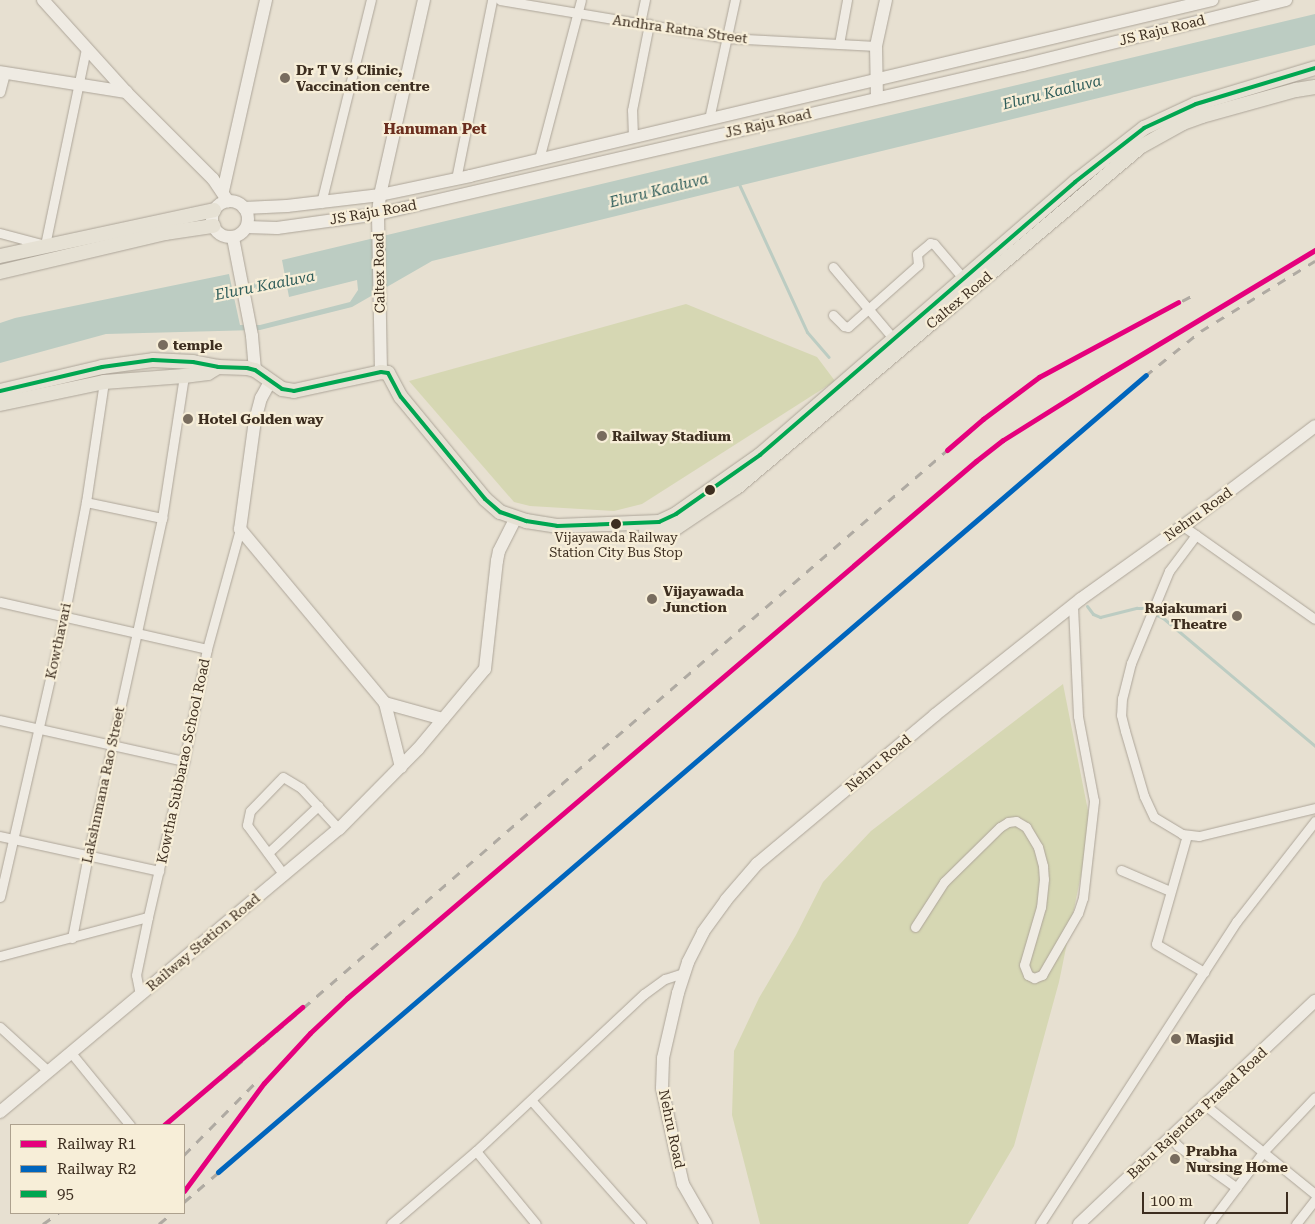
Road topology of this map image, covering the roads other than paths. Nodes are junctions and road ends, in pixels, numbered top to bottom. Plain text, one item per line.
1 (43, 0) edge
2 (266, 0) edge
3 (371, 0) edge
4 (424, 0) edge
5 (492, 0) edge
6 (500, 0) edge
7 (581, 0) edge
8 (645, 0) edge
9 (735, 0) edge
10 (847, 0) edge
11 (886, 0) edge
12 (1212, 0) edge
13 (1286, 0) edge
14 (578, 13) junction
15 (640, 24) junction
16 (650, 24) junction
17 (727, 38) junction
18 (838, 44) junction
19 (876, 46) junction
20 (86, 49) junction
21 (1315, 68) edge
22 (2, 72) edge
23 (875, 79) junction
24 (78, 85) junction
25 (1315, 87) edge
26 (0, 92) edge
27 (126, 92) junction
28 (877, 98) junction
29 (709, 119) junction
30 (632, 137) junction
31 (539, 159) junction
32 (456, 179) junction
33 (380, 195) junction
34 (225, 196) junction
35 (321, 203) junction
36 (244, 208) junction
37 (214, 210) junction
38 (378, 214) junction
39 (213, 226) junction
40 (247, 227) junction
41 (0, 233) edge
42 (234, 238) junction
43 (45, 245) junction
44 (0, 256) edge
45 (834, 267) dead end
46 (0, 272) edge
47 (964, 278) junction
48 (868, 309) junction
49 (833, 315) dead end
50 (893, 338) junction
51 (218, 367) junction
52 (255, 370) junction
53 (381, 372) junction
54 (184, 376) junction
55 (104, 382) junction
56 (270, 382) junction
57 (0, 391) edge
58 (0, 404) edge
59 (1315, 426) edge
60 (86, 502) junction
61 (162, 518) junction
62 (516, 518) junction
63 (618, 524) junction
64 (1183, 526) junction
65 (240, 529) junction
66 (1196, 535) junction
67 (0, 602) edge
68 (1074, 605) junction
69 (64, 617) junction
70 (1315, 619) edge
71 (135, 632) junction
72 (207, 648) junction
73 (385, 703) junction
74 (444, 719) junction
75 (0, 720) edge
76 (38, 728) junction
77 (112, 744) junction
78 (184, 761) junction
79 (401, 767) junction
80 (318, 806) junction
81 (1315, 808) edge
82 (1315, 821) edge
83 (338, 829) junction
84 (1187, 835) junction
85 (0, 836) edge
86 (15, 839) junction
87 (268, 853) junction
88 (88, 855) junction
89 (1121, 870) dead end
90 (159, 871) junction
91 (284, 875) junction
92 (1170, 891) junction
93 (0, 896) edge
94 (148, 917) junction
95 (915, 927) dead end
96 (72, 938) junction
97 (0, 956) edge
98 (1204, 972) junction
99 (684, 973) junction
100 (140, 995) junction
101 (1315, 1001) edge
102 (0, 1027) edge
103 (72, 1054) junction
104 (48, 1071) junction
105 (1315, 1097) edge
106 (531, 1100) junction
107 (1205, 1105) junction
108 (1312, 1109) edge
109 (0, 1112) edge
110 (129, 1124) edge
111 (1171, 1138) junction
112 (476, 1151) junction
113 (1264, 1151) junction
114 (1237, 1188) junction
115 (1315, 1194) edge
116 (1315, 1200) edge
117 (391, 1224) edge
118 (536, 1224) edge
119 (641, 1224) edge
120 (706, 1224) edge
121 (1040, 1224) edge
122 (1079, 1224) edge
123 (1209, 1224) edge
124 (1296, 1224) edge

1 - 20 street
2 - 34 street
3 - 35 street
4 - 33 street, Caltex Road
5 - 32 street
6 - 14 street, Andhra Ratna Street
7 - 14 street
8 - 15 street
9 - 17 street
10 - 18 street
11 - 19 street
12 - 23 street, JS Raju Road
13 - 28 street, JS Raju Road
14 - 15 street, Andhra Ratna Street
14 - 31 street
15 - 16 street, Andhra Ratna Street
16 - 17 street, Andhra Ratna Street
16 - 30 street
17 - 18 street, Andhra Ratna Street
17 - 29 street
18 - 19 street, Andhra Ratna Street
19 - 23 street
20 - 24 street
20 - 27 street
21 - 47 main road, Caltex Road
22 - 24 street
22 - 26 street
23 - 28 street
23 - 29 street, JS Raju Road
24 - 27 street
24 - 43 street
25 - 63 main road, Caltex Road
27 - 34 street
28 - 38 street, JS Raju Road
29 - 30 street, JS Raju Road
30 - 31 street, JS Raju Road
31 - 32 street, JS Raju Road
32 - 33 street, JS Raju Road
33 - 35 street, JS Raju Road
33 - 38 street, Caltex Road
34 - 36 street
34 - 37 street
35 - 36 street, JS Raju Road
36 - 40 street
37 - 39 street
37 - 43 main road
38 - 40 street, JS Raju Road
38 - 53 street, Caltex Road
39 - 42 street
39 - 46 main road
40 - 42 street
41 - 43 street
42 - 52 street
43 - 44 main road
45 - 48 street
47 - 48 street
47 - 50 main road, Caltex Road
48 - 49 street
48 - 50 street
50 - 63 main road, Caltex Road
51 - 52 main road
51 - 54 main road
51 - 57 main road
52 - 56 main road
53 - 56 main road
53 - 62 main road, Caltex Road
54 - 55 main road
54 - 61 street, Lakshnmana Rao Street
55 - 58 main road
55 - 60 street, Kowthavari
56 - 65 street
59 - 64 street, Nehru Road
60 - 61 street
60 - 69 street, Kowthavari
61 - 71 street, Lakshnmana Rao Street
62 - 63 main road, Caltex Road
62 - 74 street, Railway Station Road
64 - 66 street
64 - 68 street, Nehru Road
65 - 72 street, Kowtha Subbarao School Road
65 - 73 street
66 - 70 street
66 - 84 street
67 - 69 street
68 - 95 street
68 - 99 street, Nehru Road
69 - 71 street
69 - 76 street, Kowthavari
71 - 72 street
71 - 77 street, Lakshnmana Rao Street
72 - 78 street, Kowtha Subbarao School Road
73 - 74 street
73 - 79 street
74 - 79 street, Railway Station Road
75 - 76 street
76 - 77 street
76 - 86 street, Kowthavari
77 - 78 street
77 - 88 street, Lakshnmana Rao Street
78 - 90 street, Kowtha Subbarao School Road
79 - 83 street, Railway Station Road
80 - 83 street
80 - 87 street
80 - 87 street
81 - 84 street
82 - 98 street
83 - 91 street, Railway Station Road
84 - 92 street
85 - 86 street
86 - 88 street
86 - 93 street, Kowthavari
87 - 91 street
88 - 90 street
88 - 96 street, Lakshnmana Rao Street
89 - 92 street
90 - 94 street, Kowtha Subbarao School Road
91 - 100 street, Railway Station Road
92 - 98 street
94 - 96 street
94 - 100 street, Kowtha Subbarao School Road
96 - 97 street
98 - 121 street
99 - 106 street
99 - 120 street, Nehru Road
100 - 103 street, Railway Station Road
101 - 107 street, Babu Rajendra Prasad Road
102 - 104 street
103 - 104 street, Railway Station Road
103 - 110 street
104 - 109 street, Railway Station Road
105 - 108 street
106 - 112 street
106 - 119 street
107 - 111 street, Babu Rajendra Prasad Road
107 - 113 street
108 - 113 street
111 - 114 street
111 - 122 street, Babu Rajendra Prasad Road
112 - 117 street
112 - 118 street
113 - 114 street
113 - 115 street
114 - 123 street
116 - 124 street

